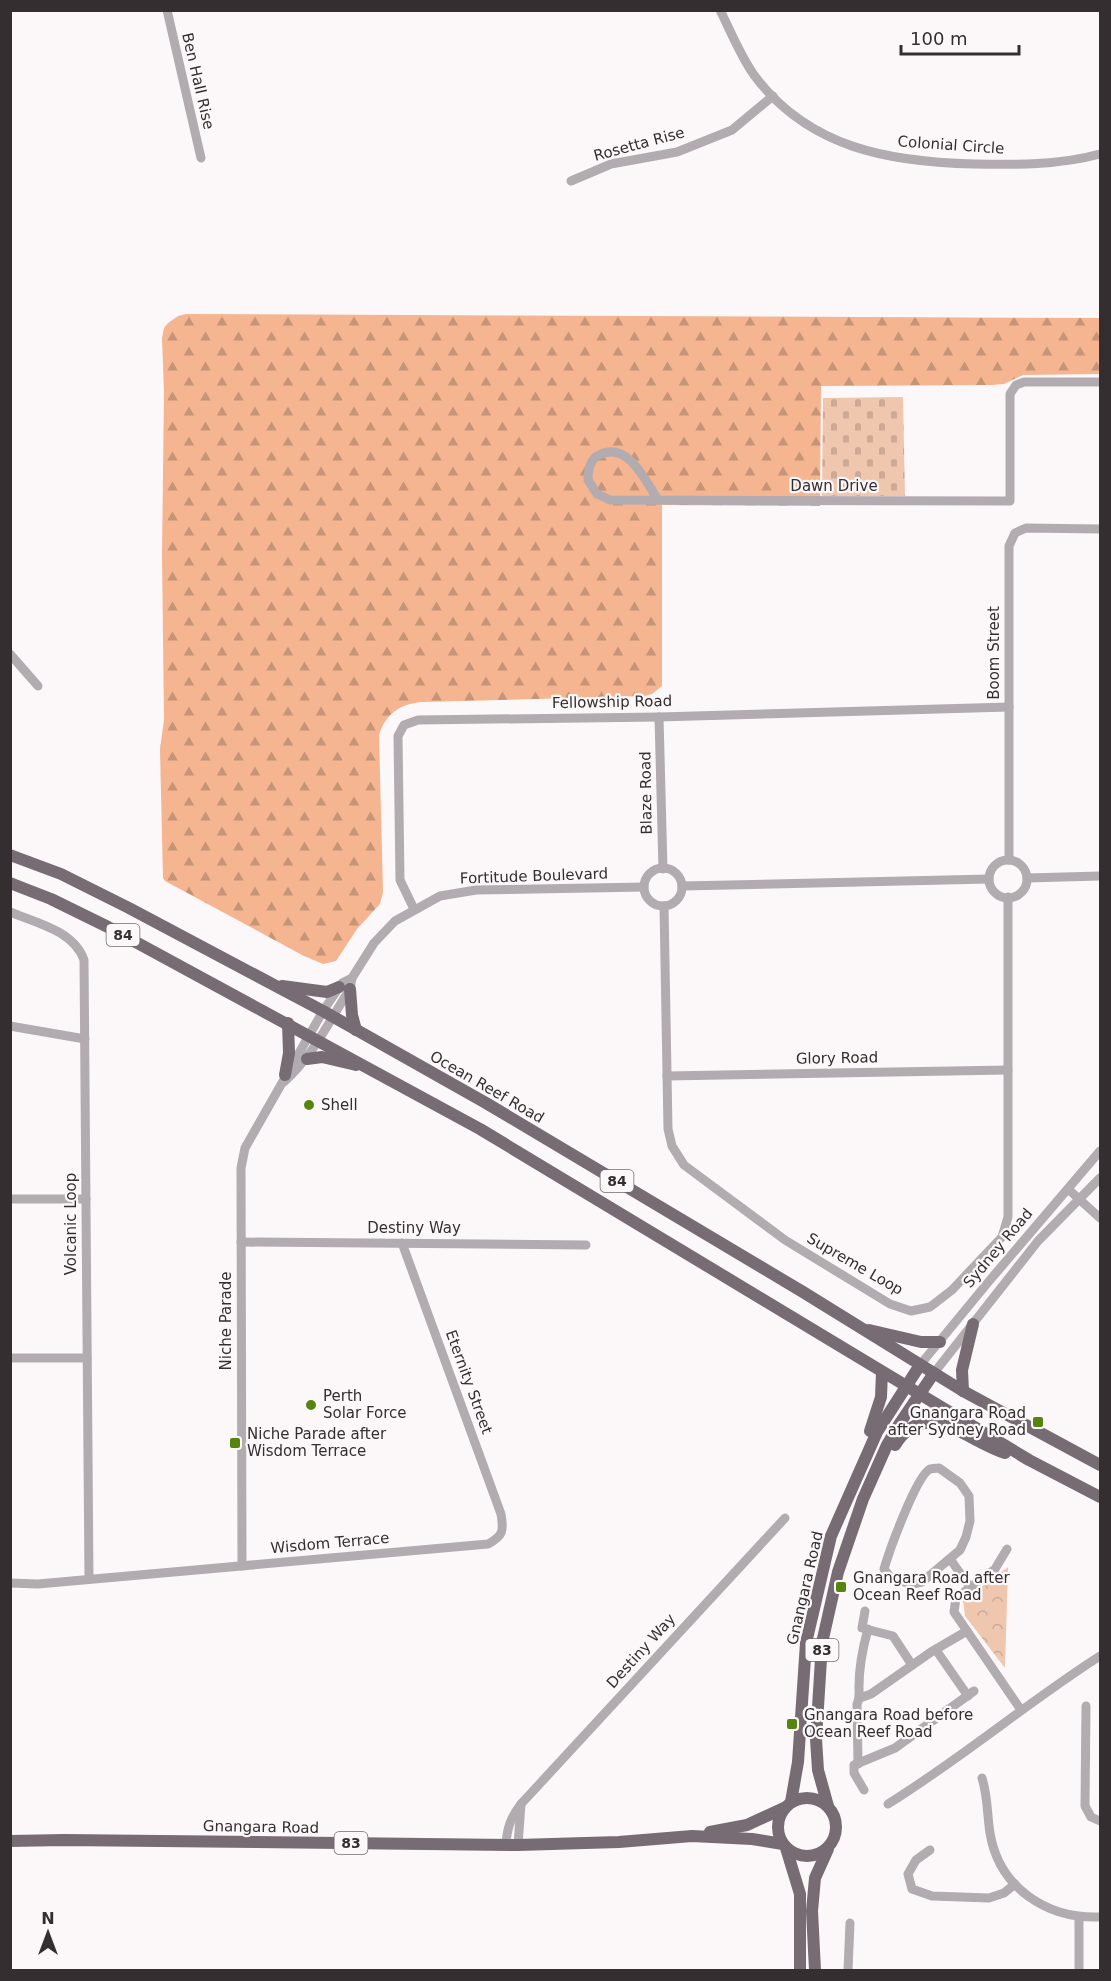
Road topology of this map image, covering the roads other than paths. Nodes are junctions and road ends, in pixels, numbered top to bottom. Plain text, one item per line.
1 (167, 10) edge
2 (720, 10) edge
3 (773, 96) junction
4 (1101, 154) edge
5 (201, 158) dead end
6 (571, 181) dead end
7 (1101, 382) edge
8 (658, 500) junction
9 (1101, 529) edge
10 (10, 654) edge
11 (38, 686) dead end
12 (1009, 706) junction
13 (659, 717) junction
14 (10, 855) edge
15 (1009, 860) junction
16 (663, 869) junction
17 (1101, 876) edge
18 (1027, 878) junction
19 (989, 879) junction
20 (10, 883) edge
21 (644, 886) junction
22 (682, 886) junction
23 (1008, 897) junction
24 (663, 906) junction
25 (414, 909) junction
26 (10, 912) edge
27 (272, 985) junction
28 (347, 985) junction
29 (328, 1014) junction
30 (288, 1023) junction
31 (10, 1026) edge
32 (356, 1030) junction
33 (314, 1038) junction
34 (85, 1039) junction
35 (307, 1059) junction
36 (367, 1066) junction
37 (1008, 1070) junction
38 (667, 1076) junction
39 (282, 1081) junction
40 (1101, 1151) edge
41 (1101, 1178) edge
42 (1068, 1189) junction
43 (10, 1199) edge
44 (86, 1199) junction
45 (1080, 1200) junction
46 (1101, 1218) edge
47 (241, 1242) junction
48 (402, 1243) junction
49 (586, 1245) dead end
50 (973, 1324) junction
51 (856, 1326) junction
52 (940, 1342) junction
53 (10, 1358) edge
54 (87, 1358) junction
55 (920, 1365) junction
56 (882, 1372) junction
57 (934, 1373) junction
58 (906, 1386) junction
59 (963, 1392) junction
60 (919, 1394) junction
61 (865, 1456) junction
62 (1029, 1460) junction
63 (1101, 1464) edge
64 (1101, 1497) edge
65 (863, 1499) junction
66 (784, 1518) dead end
67 (502, 1533) joint
68 (1007, 1549) dead end
69 (950, 1559) junction
70 (242, 1566) junction
71 (89, 1579) junction
72 (10, 1583) edge
73 (970, 1587) junction
74 (865, 1611) dead end
75 (868, 1629) junction
76 (967, 1631) junction
77 (936, 1650) junction
78 (1101, 1656) edge
79 (912, 1665) junction
80 (860, 1698) junction
81 (1086, 1706) dead end
82 (1021, 1710) junction
83 (858, 1764) junction
84 (982, 1778) dead end
85 (864, 1790) dead end
86 (888, 1804) dead end
87 (788, 1805) junction
88 (828, 1806) junction
89 (1101, 1821) edge
90 (692, 1836) junction
91 (10, 1841) edge
92 (512, 1844) junction
93 (784, 1846) junction
94 (829, 1848) junction
95 (930, 1850) dead end
96 (1015, 1884) junction
97 (1101, 1917) edge
98 (1079, 1918) junction
99 (850, 1923) dead end
100 (800, 1971) edge
101 (815, 1971) edge
102 (848, 1971) edge
103 (1079, 1971) edge

1 - 5 street, Ben Hall Rise
2 - 3 street, Colonial Circle
3 - 4 street, Colonial Circle
3 - 6 street, Rosetta Rise
7 - 8 street, Dawn Drive
8 - 8 street, Dawn Drive
9 - 12 street, Boom Street
10 - 11 street
12 - 13 street, Fellowship Road
12 - 15 street, Boom Street
13 - 16 street, Blaze Road
13 - 25 street, Fellowship Road
14 - 27 main road, Ocean Reef Road / 84
15 - 18 street
15 - 19 street
16 - 21 street
16 - 22 street
17 - 18 street
18 - 23 street
19 - 22 street
19 - 23 street
20 - 30 main road, 84
21 - 24 street
21 - 25 street, Fortitude Boulevard
22 - 24 street
23 - 37 street, Supreme Loop
24 - 38 street, Supreme Loop
25 - 28 street, Fortitude Boulevard
26 - 34 street, Volcanic Loop
27 - 28 main road
27 - 29 main road, Ocean Reef Road / 84
28 - 29 street, Fortitude Boulevard
28 - 32 main road
29 - 32 main road, Ocean Reef Road / 84
29 - 33 street, Niche Parade
30 - 33 main road, 84
30 - 39 main road
31 - 34 street
32 - 51 main road, Ocean Reef Road / 84
33 - 35 street, Niche Parade
33 - 36 main road, 84
33 - 39 street, Niche Parade
34 - 44 street, Volcanic Loop
35 - 36 main road
35 - 39 street, Niche Parade
36 - 56 main road, 84
37 - 38 street, Glory Road
37 - 38 street, Supreme Loop
39 - 47 street, Niche Parade
40 - 42 street, Sydney Road
41 - 45 street, Sydney Road
42 - 45 street
42 - 52 street, Sydney Road
43 - 44 street
44 - 54 street, Volcanic Loop
45 - 46 street
45 - 50 street, Sydney Road
47 - 48 street, Destiny Way
47 - 70 street, Niche Parade
48 - 49 street, Destiny Way
48 - 67 street, Eternity Street
50 - 57 street, Sydney Road
50 - 59 main road
51 - 52 main road
51 - 55 main road, Ocean Reef Road / 84
52 - 55 street, Sydney Road
53 - 54 street
54 - 71 street, Volcanic Loop
55 - 57 main road, Ocean Reef Road
55 - 58 main road, Gnangara Road / 83
56 - 58 main road, 84
56 - 61 main road
57 - 59 main road
57 - 60 main road, Gnangara Road
58 - 60 main road, 84
58 - 61 main road, Gnangara Road / 83
59 - 63 main road
60 - 62 main road, 84
60 - 65 main road, Gnangara Road / 83
61 - 87 main road, Gnangara Road / 83
62 - 64 main road, 83
62 - 65 main road, 83
65 - 88 main road, Gnangara Road / 83
66 - 92 street, Destiny Way
67 - 70 street, Wisdom Terrace
68 - 73 street
69 - 69 street
69 - 73 street
70 - 71 street, Wisdom Terrace
71 - 72 street, Wisdom Terrace
73 - 76 street
74 - 75 street
75 - 79 street
75 - 80 street
76 - 77 street
76 - 82 street
77 - 79 street
77 - 83 street
78 - 82 street
79 - 80 street
80 - 83 street
81 - 89 street
82 - 86 street
83 - 85 street
84 - 96 street
87 - 88 main road, 83
87 - 90 main road, Gnangara Road / 83
87 - 93 main road, 83
88 - 94 main road, 83
90 - 92 main road, Gnangara Road / 83
90 - 93 main road, Gnangara Road / 83
91 - 92 main road, Gnangara Road / 83
93 - 94 main road, 83
93 - 100 main road
94 - 101 main road
95 - 96 street
96 - 98 street
97 - 98 street
98 - 103 street
99 - 102 street

